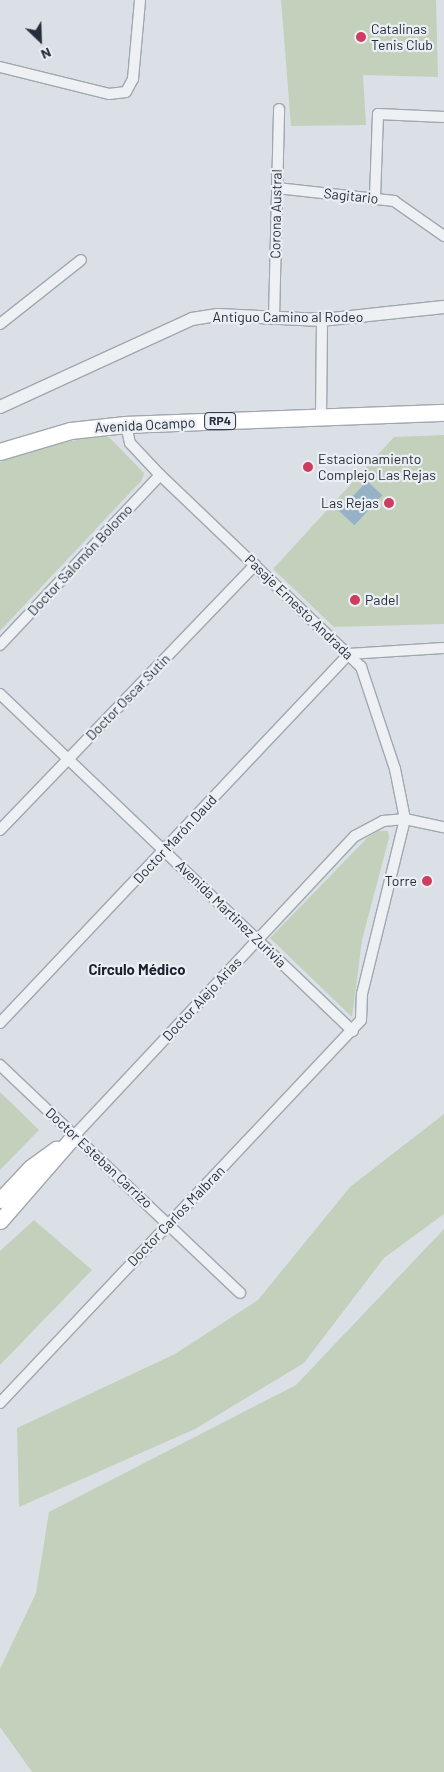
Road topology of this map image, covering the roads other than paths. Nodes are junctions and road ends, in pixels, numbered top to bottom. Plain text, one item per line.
1 (140, 0) edge
2 (0, 67) edge
3 (279, 109) dead end
4 (444, 117) edge
5 (276, 188) junction
6 (375, 197) junction
7 (444, 236) edge
8 (82, 260) dead end
9 (444, 307) edge
10 (274, 318) junction
11 (322, 320) junction
12 (0, 324) edge
13 (0, 407) edge
14 (444, 413) edge
15 (321, 417) junction
16 (126, 425) junction
17 (0, 452) edge
18 (160, 476) junction
19 (255, 565) junction
20 (0, 645) edge
21 (444, 648) edge
22 (350, 654) junction
23 (0, 694) edge
24 (68, 758) junction
25 (405, 818) junction
26 (444, 827) edge
27 (0, 830) edge
28 (165, 850) junction
29 (258, 940) junction
30 (0, 1023) edge
31 (353, 1031) junction
32 (0, 1065) edge
33 (74, 1136) junction
34 (0, 1200) edge
35 (0, 1221) edge
36 (169, 1223) junction
37 (240, 1293) dead end
38 (0, 1403) edge

1 - 2 street
3 - 5 street, Corona Austral
4 - 6 street
5 - 6 street, Sagitario
5 - 10 street, Corona Austral
6 - 7 street, Sagitario
8 - 12 street
9 - 11 street, Antiguo Camino al Rodeo
10 - 11 street, Antiguo Camino al Rodeo
10 - 13 street, Antiguo Camino al Rodeo
11 - 15 street
14 - 15 main road, Avenida Ocampo / RP4
15 - 16 main road, Avenida Ocampo / RP4
16 - 17 main road, Avenida Ocampo / RP4
16 - 18 street, Pasaje Ernesto Andrada
18 - 19 street, Pasaje Ernesto Andrada
18 - 20 street, Doctor Salomón Bolomo
19 - 22 street, Pasaje Ernesto Andrada
19 - 24 street, Doctor Oscar Sutin
21 - 22 street
22 - 25 street, Pasaje Ernesto Andrada
22 - 28 street, Doctor Marón Daud
23 - 24 street, Avenida Martinez Zurivia
24 - 27 street, Doctor Oscar Sutin
24 - 28 street, Avenida Martinez Zurivia
25 - 26 street
25 - 29 street, Doctor Alejo Arias
25 - 31 street, Pasaje Ernesto Andrada
28 - 29 street, Avenida Martinez Zurivia
28 - 30 street, Doctor Marón Daud
29 - 31 street, Avenida Martinez Zurivia
29 - 33 street, Doctor Alejo Arias
31 - 36 street, Doctor Carlos Malbran
32 - 33 street, Doctor Esteban Carrizo
33 - 34 main road
33 - 35 main road
33 - 36 street, Doctor Esteban Carrizo
36 - 37 street, Doctor Esteban Carrizo
36 - 38 street, Doctor Carlos Malbran

